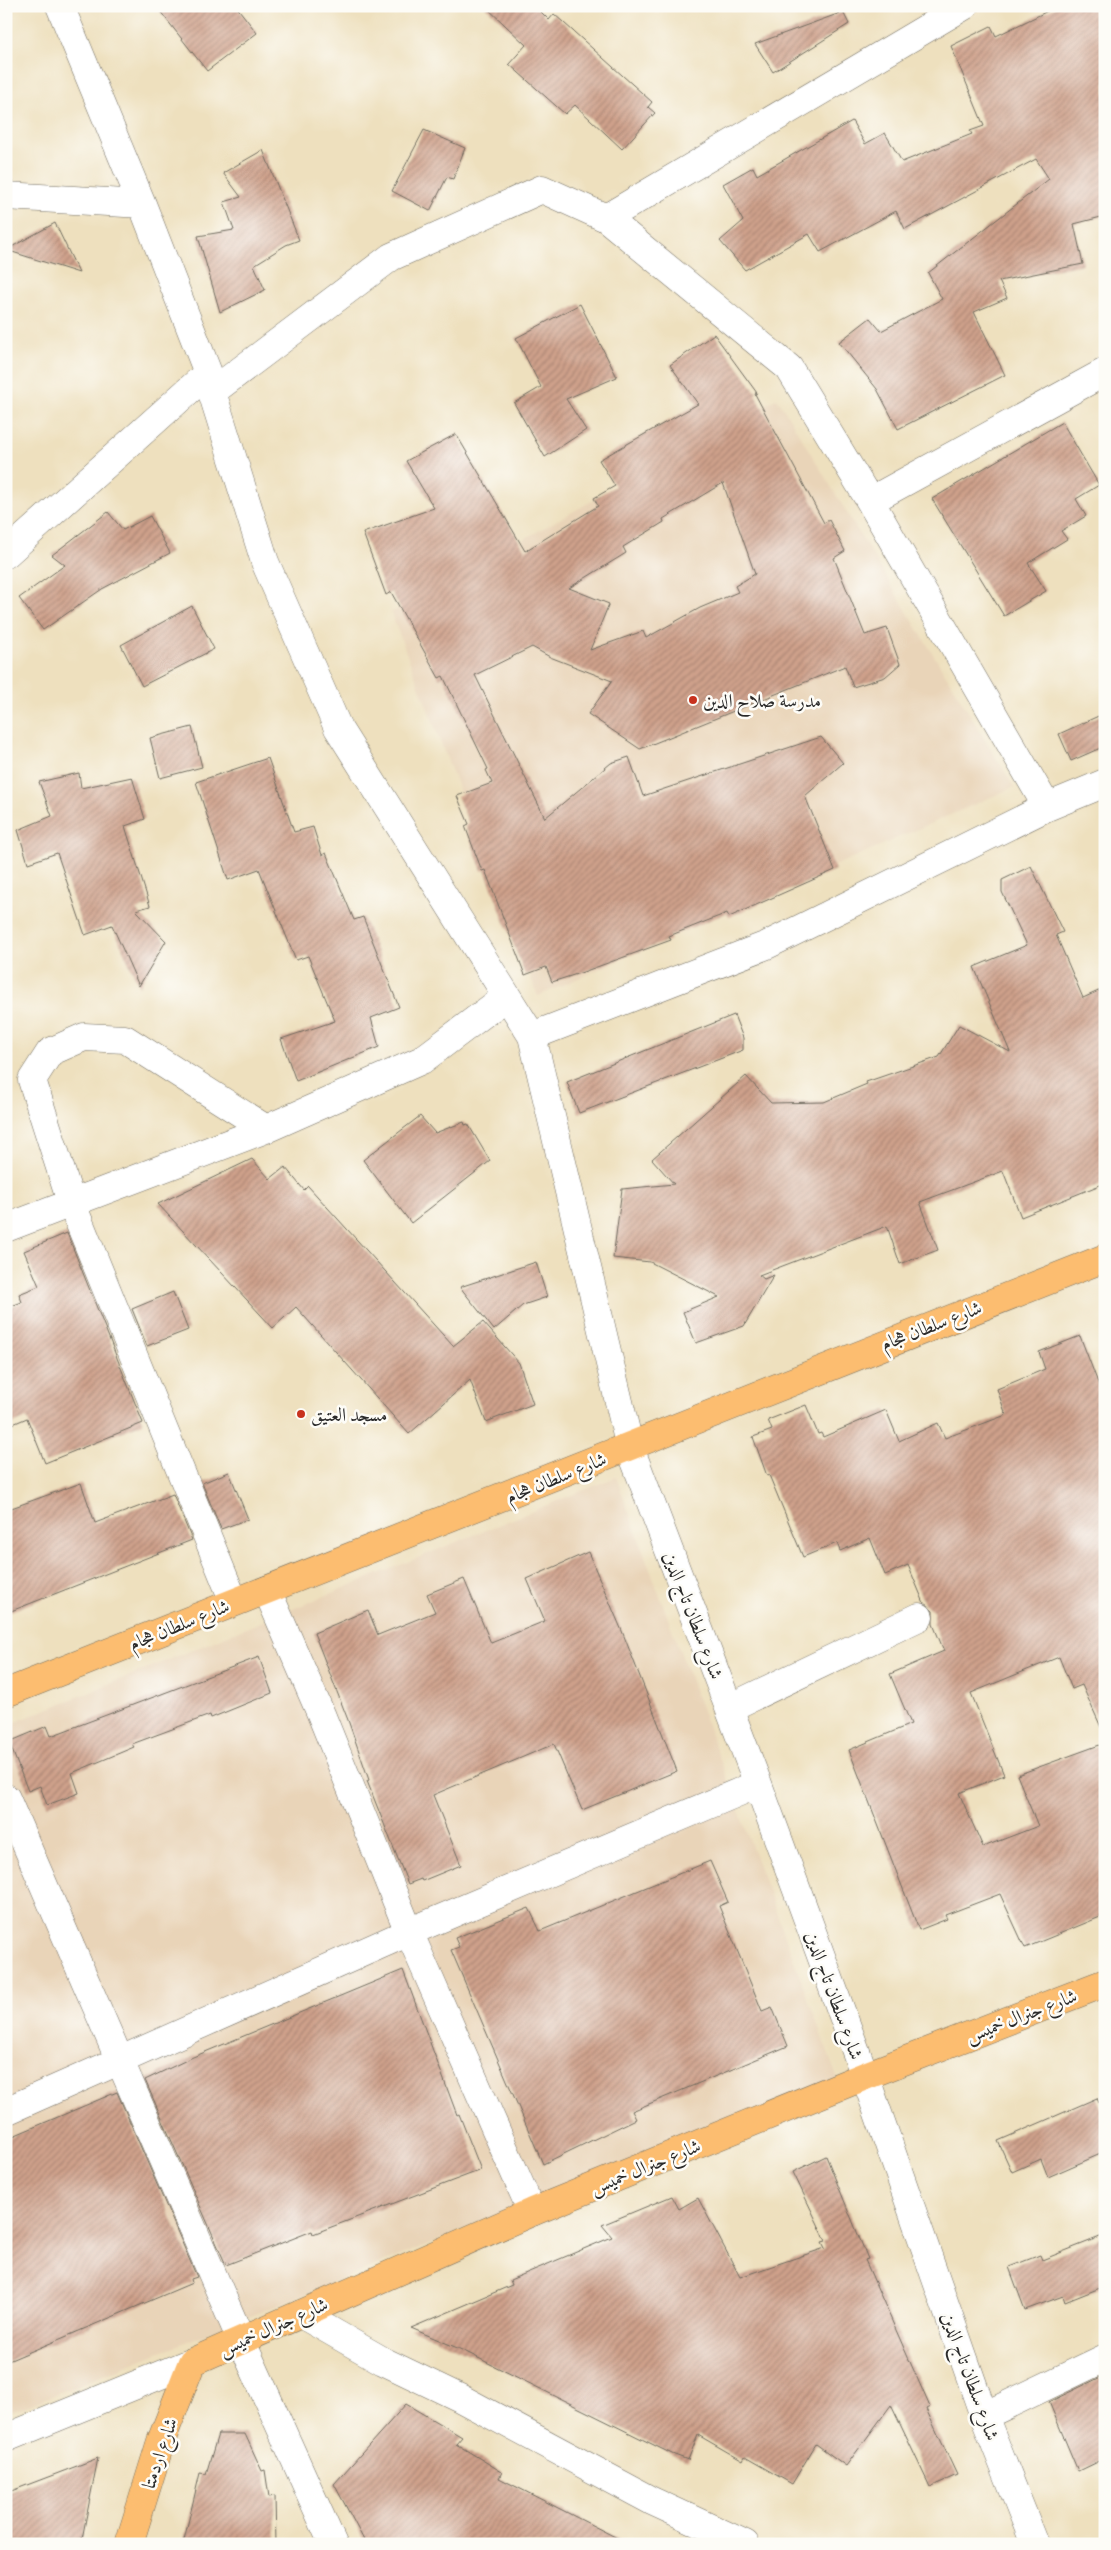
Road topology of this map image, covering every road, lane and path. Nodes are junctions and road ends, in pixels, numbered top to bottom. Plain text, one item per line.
1 (60, 6) edge
2 (964, 6) edge
3 (6, 196) edge
4 (142, 204) junction
5 (606, 218) junction
6 (1105, 372) edge
7 (210, 382) junction
8 (870, 501) junction
9 (6, 554) edge
10 (1105, 782) edge
11 (1047, 807) junction
12 (507, 996) junction
13 (532, 1036) junction
14 (266, 1129) junction
15 (71, 1202) junction
16 (6, 1228) edge
17 (1105, 1258) edge
18 (630, 1448) junction
19 (267, 1590) junction
20 (234, 1602) junction
21 (919, 1617) dead end
22 (6, 1693) edge
23 (729, 1708) junction
24 (758, 1784) junction
25 (6, 1798) edge
26 (409, 1932) junction
27 (1105, 1983) edge
28 (121, 2060) junction
29 (865, 2076) junction
30 (6, 2111) edge
31 (532, 2212) junction
32 (301, 2314) junction
33 (241, 2340) junction
34 (1105, 2358) edge
35 (192, 2362) junction
36 (984, 2416) junction
37 (6, 2438) edge
38 (129, 2544) edge
39 (333, 2544) edge
40 (744, 2544) edge
41 (1034, 2544) edge

1 - 4 street, شارع سلطان تاج الدين
2 - 5 street
3 - 4 street
4 - 7 street, شارع سلطان تاج الدين
5 - 7 street
5 - 8 street
6 - 8 street
7 - 9 street
7 - 12 street, شارع سلطان تاج الدين
8 - 11 street
10 - 11 street
11 - 13 street
12 - 13 street, شارع سلطان تاج الدين
12 - 14 street
13 - 18 street, شارع سلطان تاج الدين
14 - 15 street
14 - 15 street
15 - 16 street
15 - 20 street
17 - 18 main road, شارع سلطان هجام
18 - 19 main road, شارع سلطان هجام
18 - 23 street, شارع سلطان تاج الدين
19 - 20 main road, شارع سلطان هجام
19 - 26 street
20 - 22 main road, شارع سلطان هجام
21 - 23 street
23 - 24 street, شارع سلطان تاج الدين
24 - 26 street
24 - 29 street, شارع سلطان تاج الدين
25 - 28 street
26 - 28 street
26 - 31 street
27 - 29 main road, شارع جنرال خميس
28 - 30 street
28 - 33 street
29 - 31 main road, شارع جنرال خميس
29 - 36 street, شارع سلطان تاج الدين
31 - 32 main road, شارع جنرال خميس
32 - 33 main road, شارع جنرال خميس
32 - 40 street
33 - 35 main road, شارع جنرال خميس
33 - 39 street
34 - 36 street
35 - 37 street
35 - 38 main road, شارع اردمتا
36 - 41 street, شارع سلطان تاج الدين

